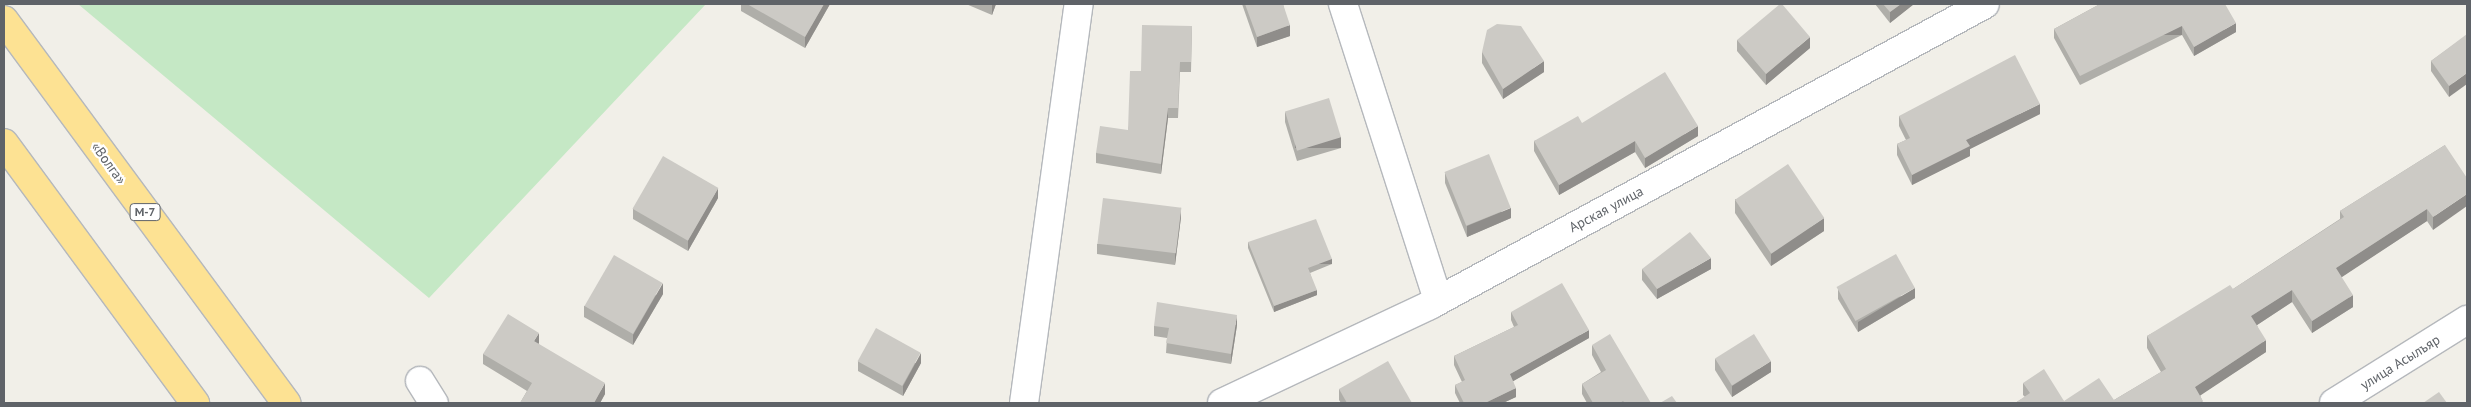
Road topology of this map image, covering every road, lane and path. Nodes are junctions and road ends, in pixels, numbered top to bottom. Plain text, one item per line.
1 (1079, 4) edge
2 (1344, 4) edge
3 (1985, 4) edge
4 (4, 20) edge
5 (4, 143) edge
6 (1438, 300) junction
7 (2467, 320) edge
8 (420, 381) dead end
9 (195, 403) edge
10 (286, 403) edge
11 (434, 403) edge
12 (1024, 403) edge
13 (1222, 403) edge
14 (2334, 403) edge

1 - 12 street
2 - 6 street
3 - 6 street, Арская улица
4 - 10 highway, «Волга» / М-7
5 - 9 highway
6 - 13 street, Арская улица
7 - 14 street, улица Асылъяр
8 - 11 street

